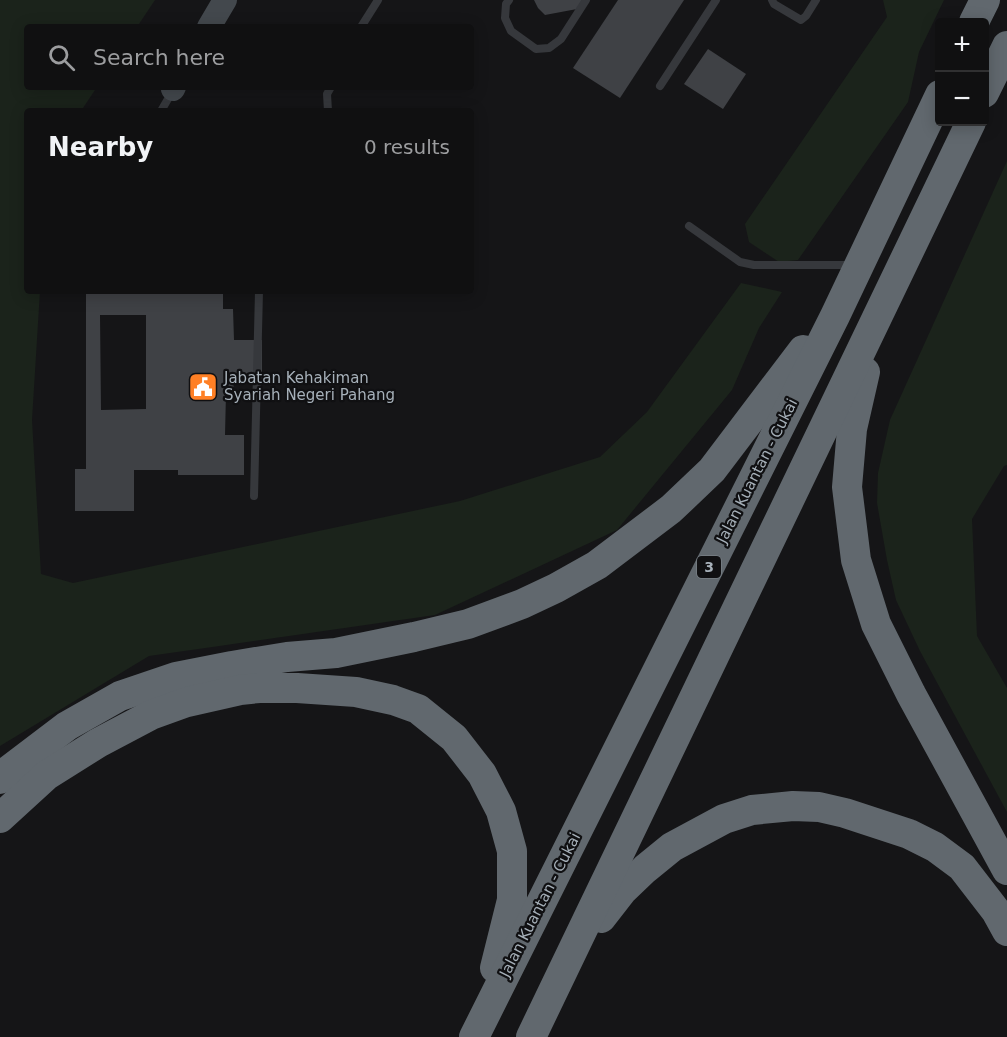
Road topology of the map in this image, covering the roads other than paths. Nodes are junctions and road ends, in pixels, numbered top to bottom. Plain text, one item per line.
1 (225, 0) edge
2 (378, 0) edge
3 (509, 0) edge
4 (586, 0) edge
5 (716, 0) edge
6 (772, 0) edge
7 (816, 0) edge
8 (985, 0) edge
9 (976, 18) edge
10 (212, 24) edge
11 (364, 24) edge
12 (1007, 46) edge
13 (989, 83) edge
14 (660, 86) dead end
15 (173, 90) edge
16 (329, 90) edge
17 (935, 103) edge
18 (163, 108) edge
19 (328, 108) edge
20 (969, 126) edge
21 (688, 226) dead end
22 (859, 264) junction
23 (259, 294) edge
24 (835, 316) junction
25 (872, 330) junction
26 (254, 496) dead end
27 (0, 779) edge
28 (0, 818) edge
29 (1007, 870) edge
30 (1007, 932) edge
31 (575, 944) junction
32 (478, 1029) edge
33 (531, 1037) edge

1 - 10 street
2 - 11 lane
3 - 4 lane
5 - 14 lane
6 - 7 lane
8 - 9 highway
12 - 13 highway
15 - 18 lane
16 - 19 lane
17 - 22 highway, Jalan Kuantan - Cukai / 3
20 - 25 highway
21 - 22 lane
22 - 24 highway, Jalan Kuantan - Cukai / 3
23 - 26 lane
24 - 27 highway
24 - 32 highway, Jalan Kuantan - Cukai / 3
25 - 29 highway
25 - 31 highway
28 - 32 highway
30 - 31 highway
31 - 33 highway

